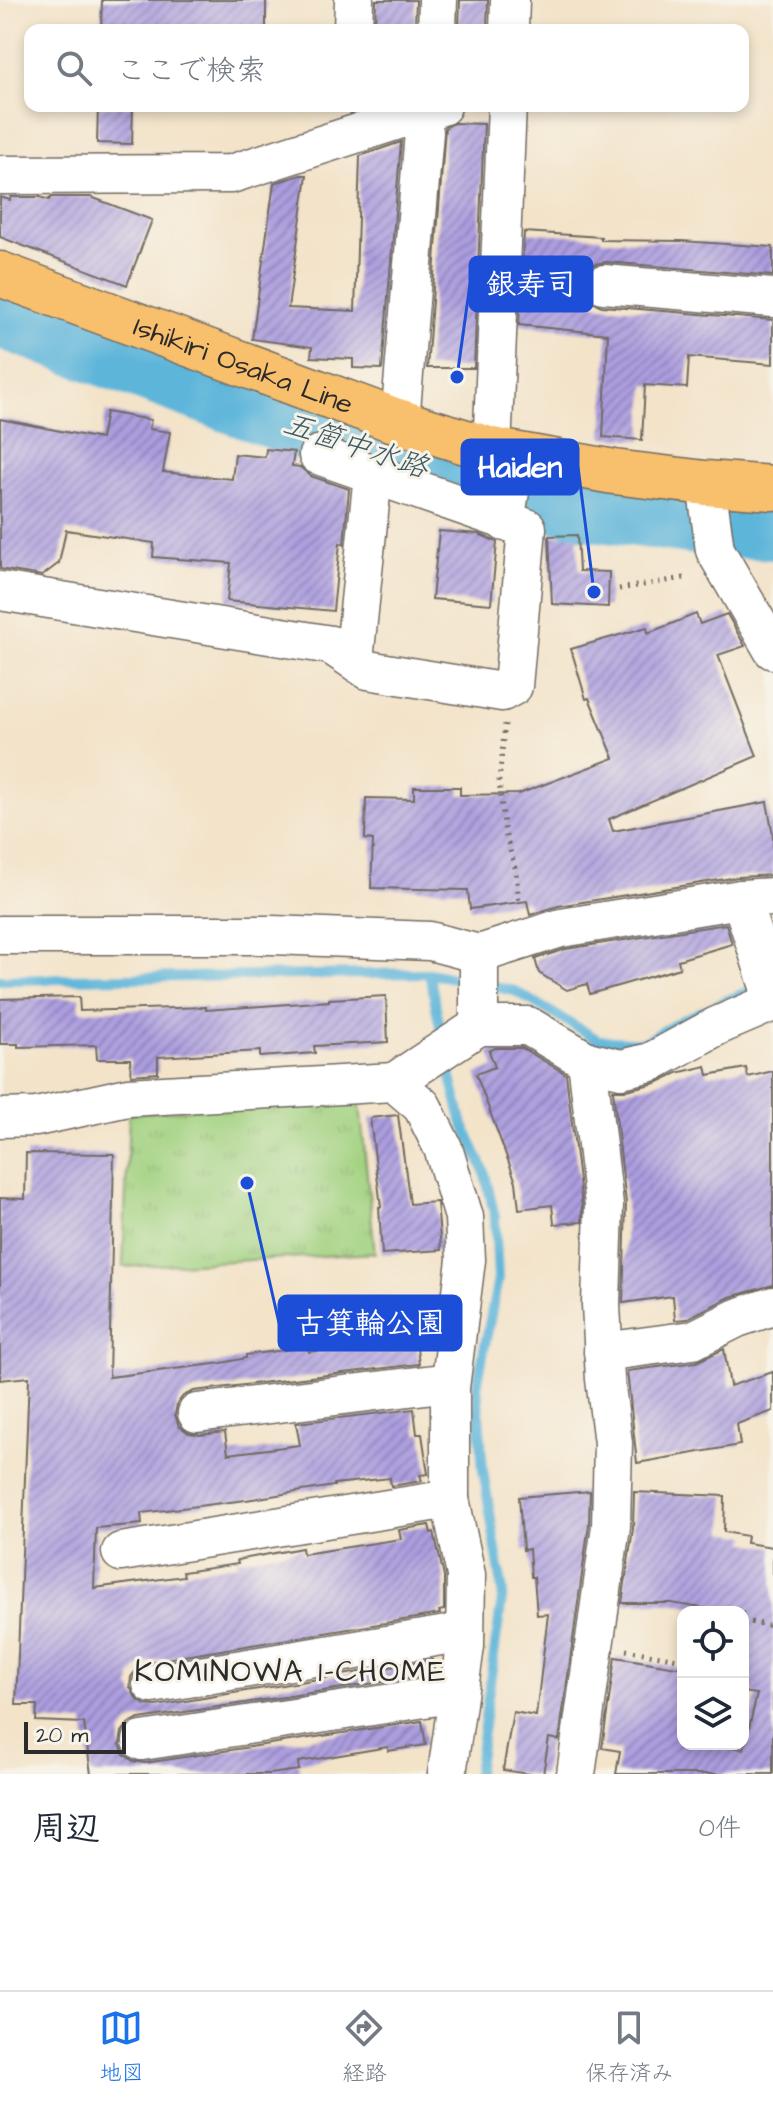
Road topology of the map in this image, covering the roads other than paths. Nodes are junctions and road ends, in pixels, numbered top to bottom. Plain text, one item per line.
1 (354, 0) edge
2 (438, 0) edge
3 (510, 0) edge
4 (353, 24) edge
5 (437, 24) edge
6 (509, 24) edge
7 (507, 112) edge
8 (433, 113) edge
9 (349, 121) edge
10 (0, 175) edge
11 (0, 274) edge
12 (604, 284) dead end
13 (773, 298) edge
14 (400, 422) junction
15 (318, 455) dead end
16 (373, 474) junction
17 (507, 481) junction
18 (706, 483) junction
19 (773, 488) edge
20 (0, 591) edge
21 (773, 650) edge
22 (354, 660) junction
23 (757, 898) edge
24 (0, 935) edge
25 (479, 954) junction
26 (773, 1001) edge
27 (479, 1026) junction
28 (587, 1061) junction
29 (394, 1082) junction
30 (0, 1118) edge
31 (773, 1306) edge
32 (603, 1352) junction
33 (450, 1382) junction
34 (197, 1413) dead end
35 (450, 1499) junction
36 (121, 1552) dead end
37 (465, 1632) junction
38 (152, 1684) dead end
39 (458, 1693) junction
40 (142, 1741) dead end
41 (447, 1774) edge
42 (576, 1774) edge

1 - 4 street
2 - 5 street
3 - 6 street
7 - 17 street
8 - 9 street
8 - 14 street
9 - 10 street
11 - 14 main road, Ishikiri Osaka Line
12 - 13 street
14 - 17 main road, Ishikiri Osaka Line
15 - 16 street
16 - 17 street
16 - 22 street
17 - 18 main road, Ishikiri Osaka Line
17 - 22 street
18 - 19 main road, Ishikiri Osaka Line
18 - 21 street
20 - 22 street
23 - 25 street
23 - 26 street
24 - 25 street
25 - 27 street
26 - 28 street
27 - 28 street
27 - 29 street
28 - 32 street
29 - 30 street
29 - 33 street
31 - 32 street
32 - 42 street
33 - 34 street
33 - 35 street
35 - 36 street
35 - 37 street
37 - 38 street
37 - 39 street
39 - 40 street
39 - 41 street

